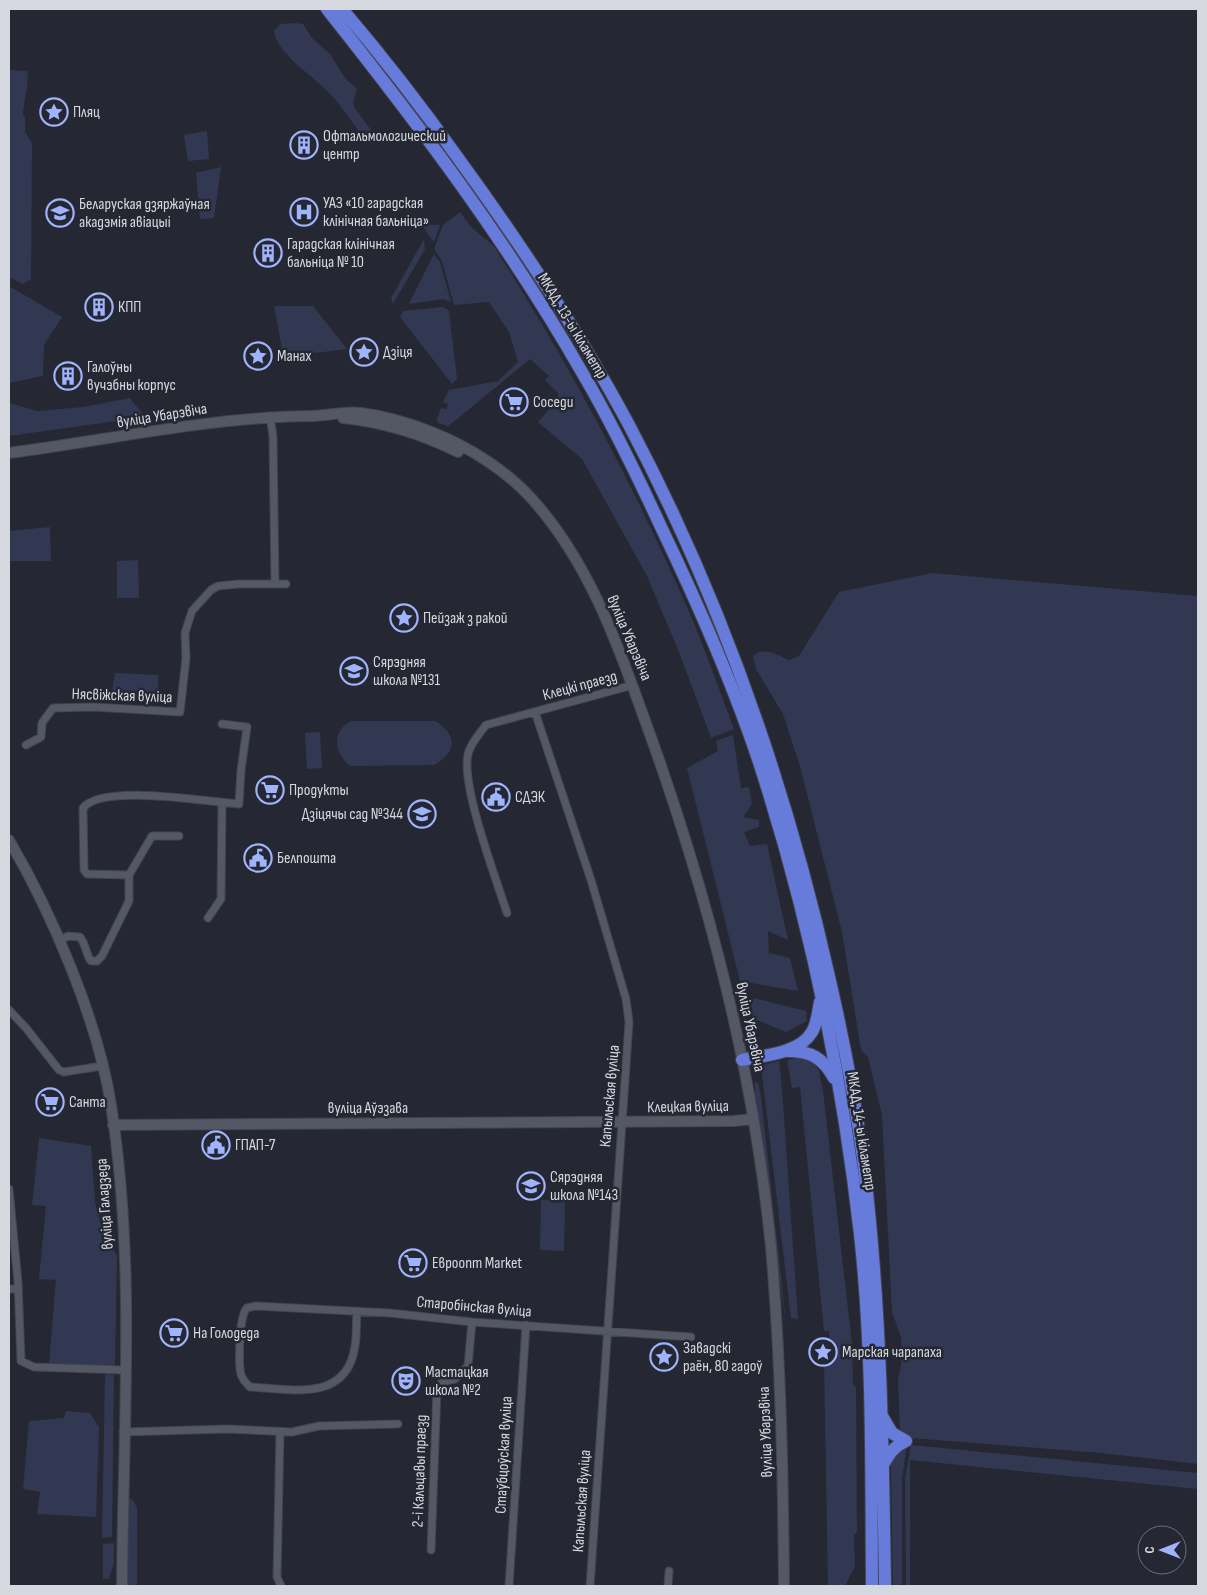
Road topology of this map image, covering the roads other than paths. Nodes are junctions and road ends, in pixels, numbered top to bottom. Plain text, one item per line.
1 (327, 9) edge
2 (342, 9) edge
3 (270, 416) junction
4 (9, 453) edge
5 (275, 584) junction
6 (286, 584) dead end
7 (632, 685) junction
8 (739, 691) junction
9 (535, 712) junction
10 (222, 724) dead end
11 (26, 745) dead end
12 (222, 803) junction
13 (179, 836) dead end
14 (9, 840) edge
15 (130, 874) junction
16 (507, 913) dead end
17 (208, 918) dead end
18 (63, 939) junction
19 (821, 998) junction
20 (9, 1010) edge
21 (784, 1051) junction
22 (742, 1060) junction
23 (102, 1066) junction
24 (838, 1085) junction
25 (753, 1119) junction
26 (623, 1123) junction
27 (113, 1125) junction
28 (9, 1189) edge
29 (9, 1289) edge
30 (18, 1289) junction
31 (357, 1311) junction
32 (472, 1322) junction
33 (526, 1325) junction
34 (606, 1330) junction
35 (691, 1337) dead end
36 (124, 1370) junction
37 (882, 1416) junction
38 (398, 1424) dead end
39 (123, 1432) junction
40 (280, 1432) junction
41 (883, 1465) junction
42 (431, 1550) dead end
43 (669, 1571) dead end
44 (122, 1586) edge
45 (281, 1586) edge
46 (509, 1586) edge
47 (590, 1586) edge
48 (668, 1586) edge
49 (784, 1586) edge
50 (872, 1586) edge
51 (885, 1586) edge

1 - 8 highway, МКАД, 13-ы кіламетр
2 - 8 highway, МКАД, 13-ы кіламетр
3 - 4 main road, вуліца Убарэвіча
3 - 5 street
3 - 7 main road, вуліца Убарэвіча
5 - 6 street
5 - 11 street, Нясвіжская вуліца
7 - 9 street, Клецкі праезд
7 - 22 main road, вуліца Убарэвіча
8 - 19 highway, МКАД, 14-ы кіламетр
8 - 37 highway, МКАД, 14-ы кіламетр
9 - 16 street
9 - 26 street, Капыльская вуліца
10 - 12 street
12 - 15 street
12 - 17 street
13 - 15 street
14 - 18 main road, вуліца Галадзеда
15 - 18 street
18 - 23 main road, вуліца Галадзеда
19 - 21 highway
19 - 24 highway, МКАД, 14-ы кіламетр
20 - 23 street
21 - 22 highway
21 - 24 highway
22 - 25 main road, вуліца Убарэвіча
23 - 27 main road, вуліца Галадзеда
24 - 50 highway, МКАД, 14-ы кіламетр
25 - 26 main road, Клецкая вуліца
25 - 49 main road, вуліца Убарэвіча
26 - 27 main road, вуліца Аўэзава
26 - 34 street, Капыльская вуліца
27 - 36 main road, вуліца Галадзеда
28 - 30 street
29 - 30 street
30 - 36 street
31 - 31 street, Старобінская вуліца
31 - 32 street, Старобінская вуліца
32 - 33 street, Старобінская вуліца
32 - 42 street, 2-і Кальцавы праезд
33 - 34 street, Старобінская вуліца
33 - 46 street, Стаўбцоўская вуліца
34 - 35 street, Старобінская вуліца
34 - 47 street, Капыльская вуліца
36 - 39 main road, вуліца Галадзеда
37 - 41 highway, МКАД, 14-ы кіламетр
37 - 41 highway
38 - 40 street
39 - 40 street
39 - 44 main road, вуліца Галадзеда
40 - 45 street
41 - 51 highway
43 - 48 street

